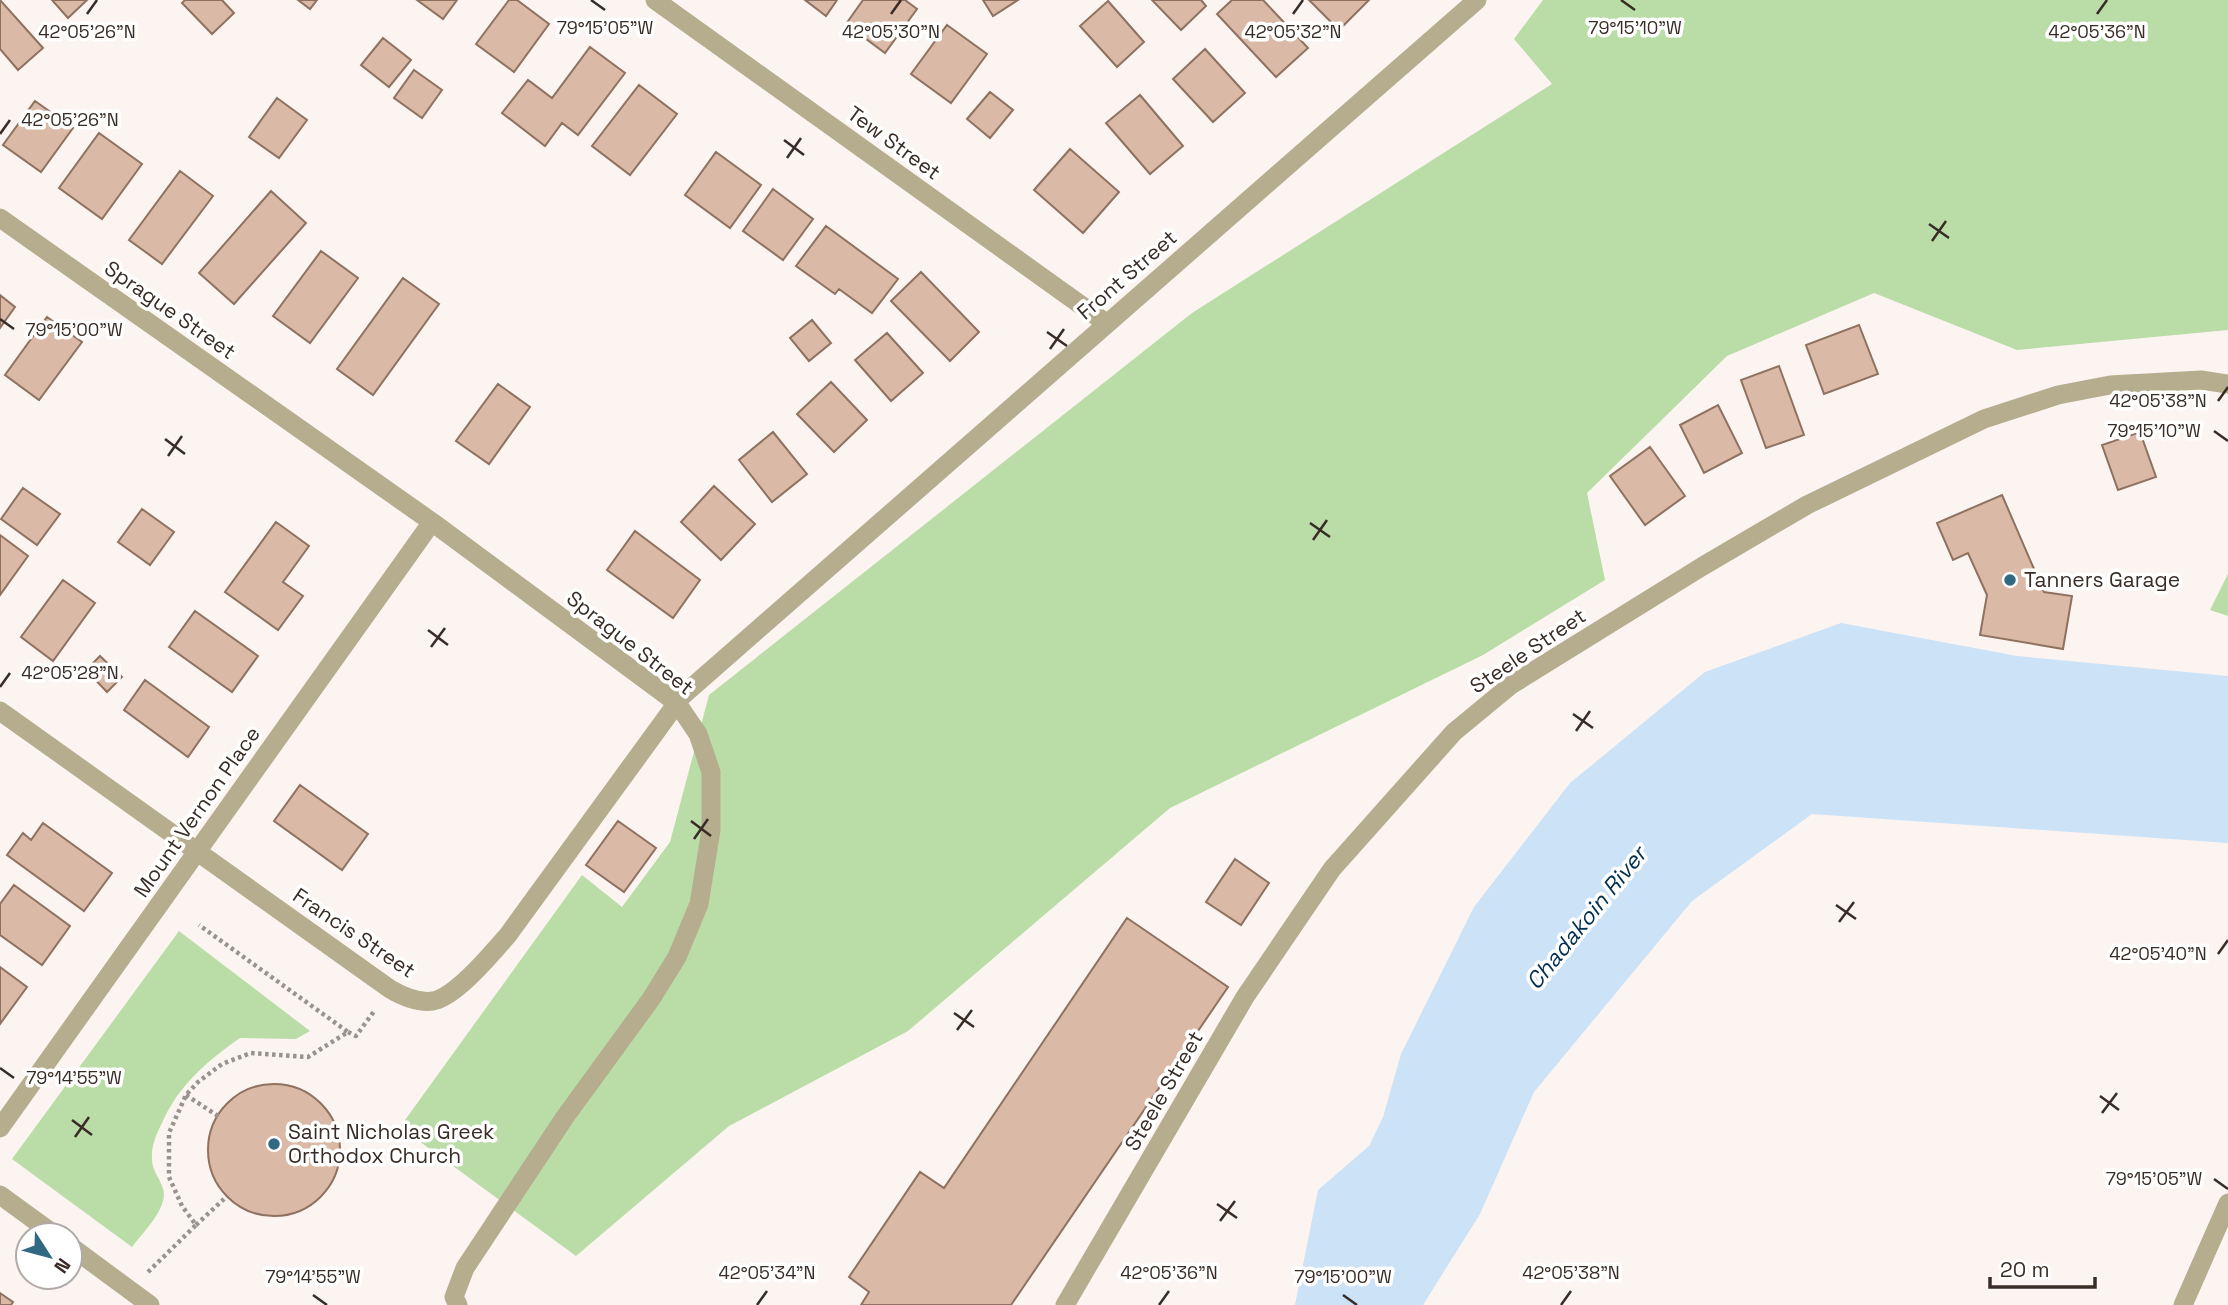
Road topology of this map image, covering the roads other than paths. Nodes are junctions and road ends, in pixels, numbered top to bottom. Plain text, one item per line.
1 (654, 0) edge
2 (1477, 0) edge
3 (0, 218) edge
4 (1107, 323) junction
5 (2228, 384) edge
6 (432, 522) junction
7 (679, 699) junction
8 (0, 711) edge
9 (196, 852) junction
10 (0, 1128) edge
11 (0, 1195) edge
12 (2228, 1203) edge
13 (36, 1221) edge
14 (84, 1256) edge
15 (150, 1305) edge
16 (458, 1305) edge
17 (1065, 1305) edge
18 (2183, 1305) edge

1 - 4 street, Tew Street
2 - 4 street, Front Street
3 - 6 street, Sprague Street
4 - 7 street, Front Street
5 - 17 street, Steele Street
6 - 7 street, Sprague Street
6 - 9 street, Mount Vernon Place
7 - 9 street, Francis Street
7 - 16 street, Sprague Street
8 - 9 street, Francis Street
9 - 10 street, Mount Vernon Place
11 - 13 street
12 - 18 street
14 - 15 street

